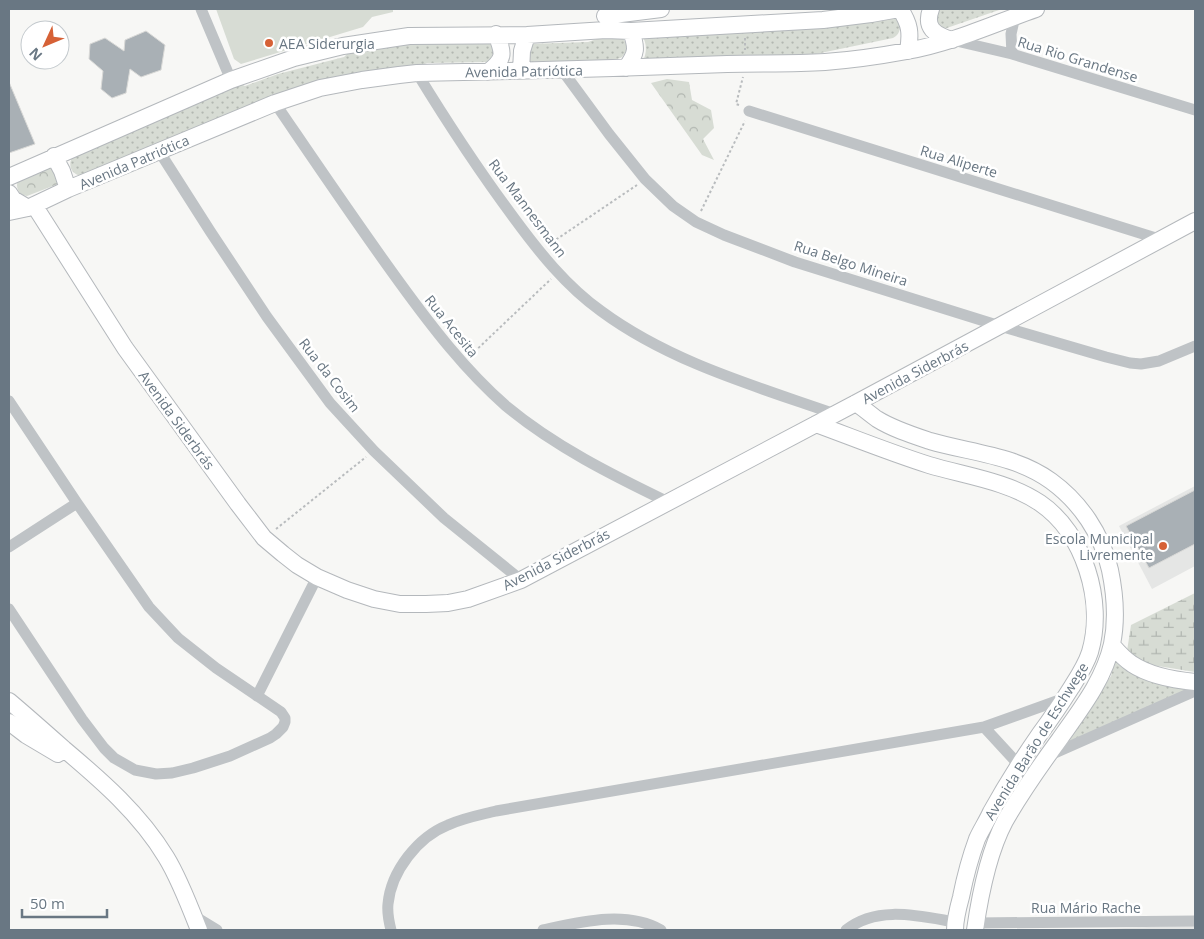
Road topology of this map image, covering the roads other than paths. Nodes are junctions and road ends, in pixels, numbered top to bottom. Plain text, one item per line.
1 (201, 9) edge
2 (661, 9) edge
3 (900, 9) edge
4 (932, 9) edge
5 (1036, 9) edge
6 (1015, 16) junction
7 (605, 18) edge
8 (631, 31) junction
9 (496, 34) junction
10 (527, 34) junction
11 (952, 40) junction
12 (908, 51) junction
13 (1012, 54) junction
14 (626, 68) junction
15 (562, 70) junction
16 (521, 71) junction
17 (488, 72) junction
18 (417, 73) junction
19 (231, 80) junction
20 (275, 103) junction
21 (1195, 110) edge
22 (749, 111) road end
23 (159, 151) junction
24 (54, 156) junction
25 (9, 177) edge
26 (68, 189) junction
27 (9, 193) edge
28 (31, 207) junction
29 (9, 212) edge
30 (1195, 221) edge
31 (1159, 239) junction
32 (1000, 326) junction
33 (1195, 346) edge
34 (9, 401) edge
35 (856, 403) junction
36 (835, 414) junction
37 (816, 424) junction
38 (668, 502) junction
39 (77, 504) junction
40 (9, 547) edge
41 (317, 577) junction
42 (521, 580) junction
43 (9, 609) edge
44 (1095, 623) junction
45 (1114, 626) junction
46 (1112, 645) junction
47 (1195, 682) edge
48 (1195, 691) edge
49 (257, 696) junction
50 (1065, 698) junction
51 (9, 701) edge
52 (9, 722) edge
53 (984, 727) junction
54 (1047, 756) junction
55 (1018, 764) junction
56 (90, 771) junction
57 (997, 820) junction
58 (978, 837) junction
59 (995, 843) junction
60 (1195, 921) edge
61 (196, 923) edge
62 (955, 926) edge
63 (1098, 926) edge
64 (976, 927) edge
65 (566, 928) edge
66 (217, 930) edge
67 (391, 930) edge
68 (543, 930) edge
69 (661, 930) edge
70 (846, 930) edge

1 - 19 street
2 - 7 street
3 - 8 street
3 - 12 street
4 - 11 street
5 - 6 street, Avenida Patriótica
6 - 11 street, Avenida Patriótica
6 - 13 street
7 - 8 street
7 - 10 street
8 - 14 street
9 - 10 street
9 - 17 street
9 - 19 street
10 - 16 street
11 - 12 street, Avenida Patriótica
11 - 13 street, Rua Rio Grandense
12 - 14 street, Avenida Patriótica
13 - 21 street, Rua Rio Grandense
14 - 15 street, Avenida Patriótica
15 - 16 street, Avenida Patriótica
15 - 32 street, Rua Belgo Mineira
16 - 17 street, Avenida Patriótica
17 - 18 street, Avenida Patriótica
18 - 20 street, Avenida Patriótica
18 - 36 street, Rua Mannesmann
19 - 24 street
20 - 23 street, Avenida Patriótica
20 - 38 street, Rua Acesita
22 - 31 street, Rua Aliperte
23 - 26 street, Avenida Patriótica
23 - 42 street, Rua da Cosim
24 - 25 street
24 - 26 street
26 - 28 street, Avenida Patriótica
27 - 28 street, Avenida Siderbrás
28 - 29 street, Avenida Patriótica
28 - 41 street, Avenida Siderbrás
30 - 31 street, Avenida Siderbrás
31 - 32 street, Avenida Siderbrás
32 - 33 street, Rua Belgo Mineira
32 - 35 street, Avenida Siderbrás
34 - 39 street
35 - 36 street, Avenida Siderbrás
35 - 45 street, Avenida Barão de Eschwege
36 - 37 street, Avenida Siderbrás
37 - 38 street, Avenida Siderbrás
37 - 44 street, Avenida Barão de Eschwege
38 - 42 street, Avenida Siderbrás
39 - 40 street
39 - 49 street
41 - 42 street, Avenida Siderbrás
41 - 49 street
43 - 49 street
44 - 45 street
44 - 50 street, Avenida Barão de Eschwege
45 - 46 street, Avenida Barão de Eschwege
46 - 47 street
46 - 54 street, Avenida Barão de Eschwege
48 - 54 street
50 - 53 street
50 - 55 street, Avenida Barão de Eschwege
51 - 56 street
52 - 56 street
53 - 55 street
53 - 67 street
54 - 57 street, Avenida Barão de Eschwege
55 - 57 street, Avenida Barão de Eschwege
56 - 61 street
57 - 58 street, Avenida Barão de Eschwege
57 - 59 street, Avenida Barão de Eschwege
58 - 59 street
58 - 62 street, Avenida Barão de Eschwege
59 - 64 street, Avenida Barão de Eschwege
60 - 63 street, Rua Mário Rache
61 - 66 street
62 - 70 street
63 - 64 street, Rua Mário Rache
65 - 68 street
65 - 69 street

